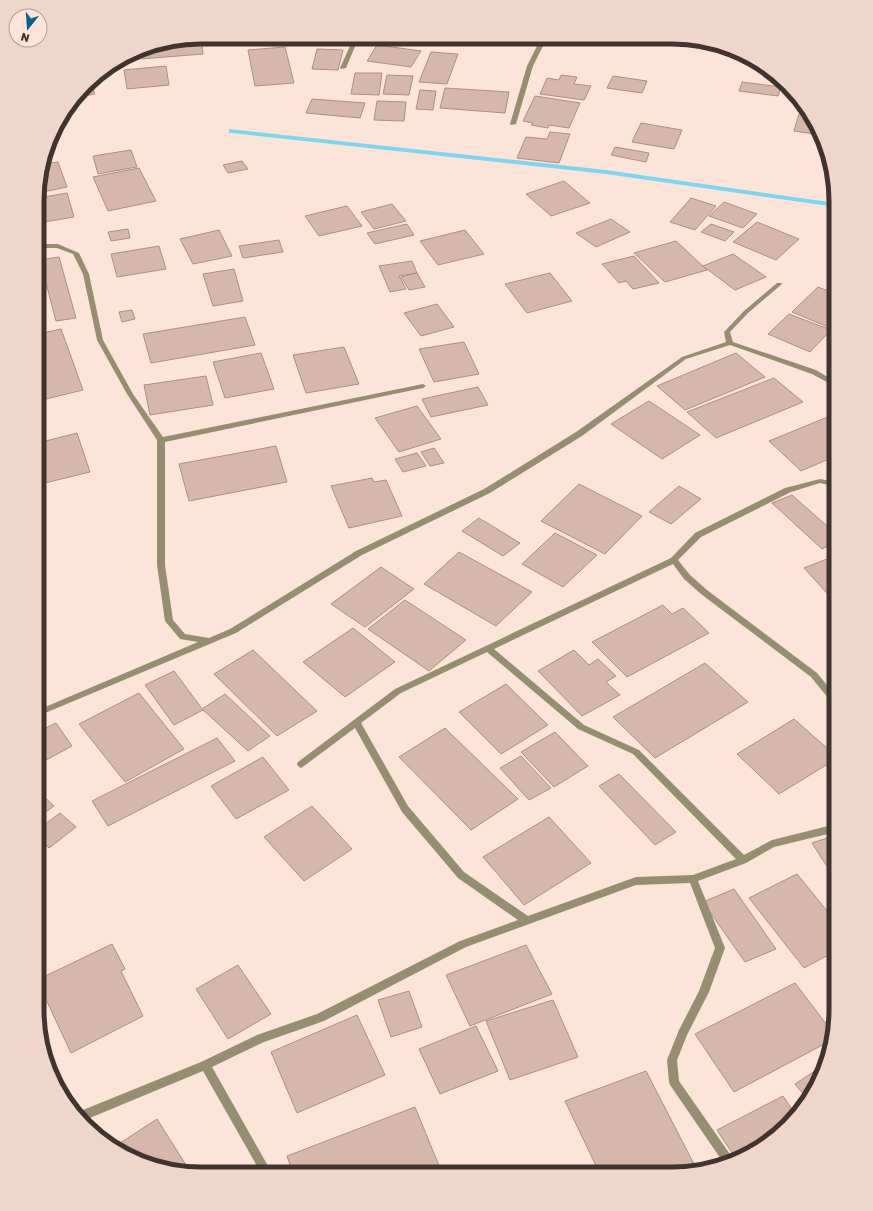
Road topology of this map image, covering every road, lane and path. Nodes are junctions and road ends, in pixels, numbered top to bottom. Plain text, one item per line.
1 (354, 44) edge
2 (541, 44) edge
3 (343, 68) dead end
4 (513, 124) dead end
5 (44, 246) edge
6 (779, 284) dead end
7 (730, 343) junction
8 (829, 381) edge
9 (423, 386) dead end
10 (161, 440) junction
11 (829, 483) edge
12 (674, 560) junction
13 (210, 641) junction
14 (489, 649) junction
15 (829, 693) edge
16 (44, 710) edge
17 (356, 722) junction
18 (301, 764) dead end
19 (829, 830) edge
20 (743, 860) junction
21 (693, 879) junction
22 (527, 921) junction
23 (205, 1065) junction
24 (84, 1115) edge
25 (726, 1157) edge
26 (264, 1167) edge

1 - 3 street
2 - 4 street
5 - 10 street
6 - 7 street
7 - 8 street
7 - 13 street
9 - 10 street
10 - 13 street
11 - 12 street
12 - 14 street
12 - 15 street
13 - 16 street
14 - 17 street
14 - 20 street
17 - 18 street
17 - 22 street
19 - 20 street
20 - 21 street
21 - 22 street
21 - 25 street
22 - 23 street
23 - 24 street
23 - 26 street

